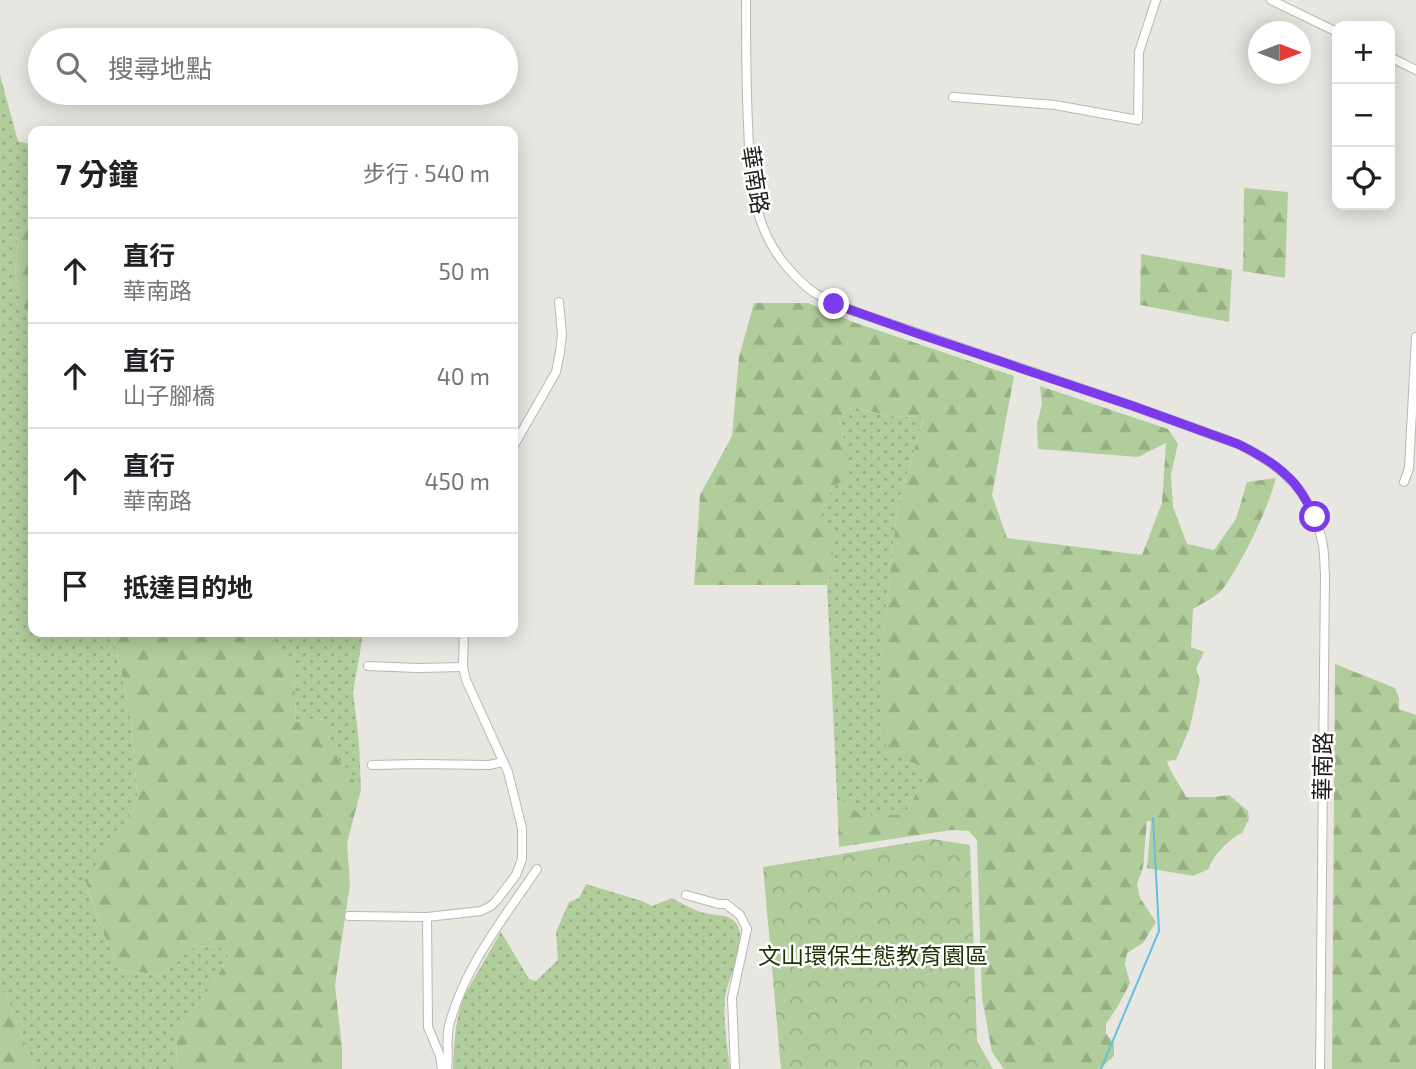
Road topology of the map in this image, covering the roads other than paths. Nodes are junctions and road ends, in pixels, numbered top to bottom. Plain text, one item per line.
1 (746, 0) edge
2 (1156, 0) edge
3 (1270, 0) edge
4 (1332, 30) edge
5 (1395, 60) edge
6 (1416, 70) edge
7 (953, 97) dead end
8 (559, 302) dead end
9 (1416, 337) edge
10 (518, 438) edge
11 (1404, 482) dead end
12 (464, 637) edge
13 (368, 666) dead end
14 (463, 667) junction
15 (503, 762) junction
16 (372, 765) dead end
17 (537, 869) dead end
18 (686, 895) dead end
19 (349, 916) dead end
20 (427, 917) junction
21 (445, 1069) edge
22 (735, 1069) edge
23 (1320, 1069) edge

1 - 23 street, 華南路
2 - 7 street
3 - 4 street
5 - 6 street
8 - 10 street
9 - 11 street
12 - 14 street
13 - 14 street
14 - 15 street
15 - 16 street
15 - 20 street
17 - 21 street
18 - 22 street
19 - 20 street
20 - 21 street

